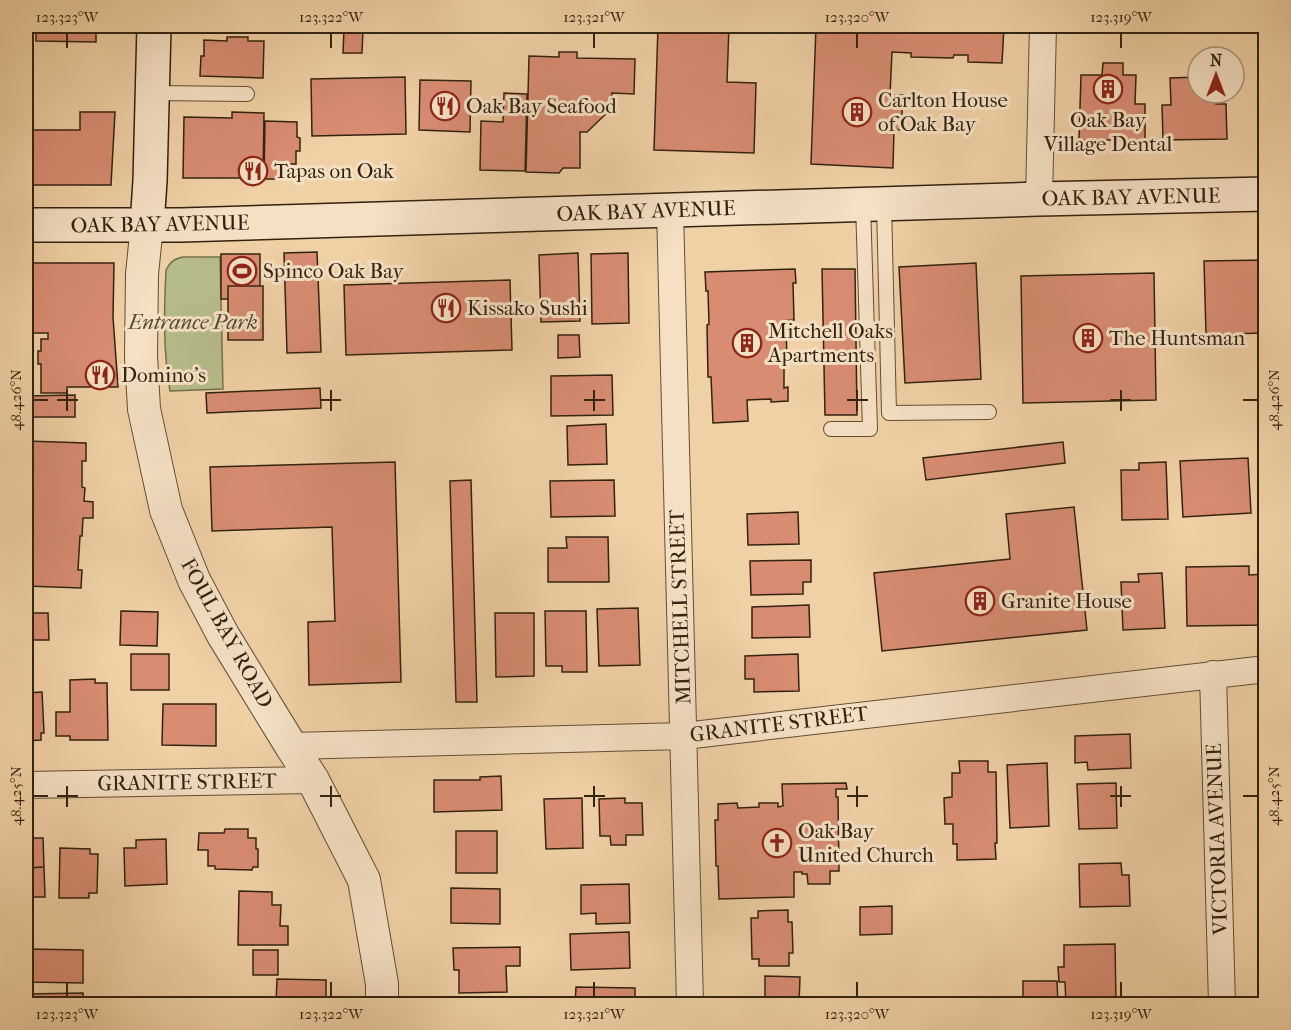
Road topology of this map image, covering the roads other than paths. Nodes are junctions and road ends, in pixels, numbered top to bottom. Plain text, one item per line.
1 (154, 26) edge
2 (1042, 26) edge
3 (153, 93) junction
4 (247, 94) dead end
5 (1266, 194) edge
6 (1039, 199) junction
7 (874, 204) junction
8 (670, 210) junction
9 (26, 225) edge
10 (147, 225) junction
11 (989, 412) dead end
12 (831, 429) dead end
13 (1266, 669) edge
14 (1213, 674) junction
15 (684, 736) junction
16 (291, 746) junction
17 (314, 780) junction
18 (26, 785) edge
19 (381, 1005) edge
20 (690, 1005) edge
21 (1222, 1005) edge

1 - 3 main road, FOUL BAY ROAD
2 - 6 street
3 - 4 lane
3 - 10 main road, FOUL BAY ROAD
5 - 6 main road, OAK BAY AVENUE
6 - 7 main road, OAK BAY AVENUE
7 - 8 main road, OAK BAY AVENUE
7 - 11 lane
7 - 12 lane
8 - 10 main road, OAK BAY AVENUE
8 - 15 street, MITCHELL STREET
9 - 10 main road, OAK BAY AVENUE
10 - 16 street, FOUL BAY ROAD
13 - 14 street, GRANITE STREET
14 - 15 street, GRANITE STREET
14 - 21 street, VICTORIA AVENUE
15 - 16 street, GRANITE STREET
15 - 20 street, MITCHELL STREET
16 - 17 street, FOUL BAY ROAD
17 - 18 street, GRANITE STREET
17 - 19 street, FOUL BAY ROAD

